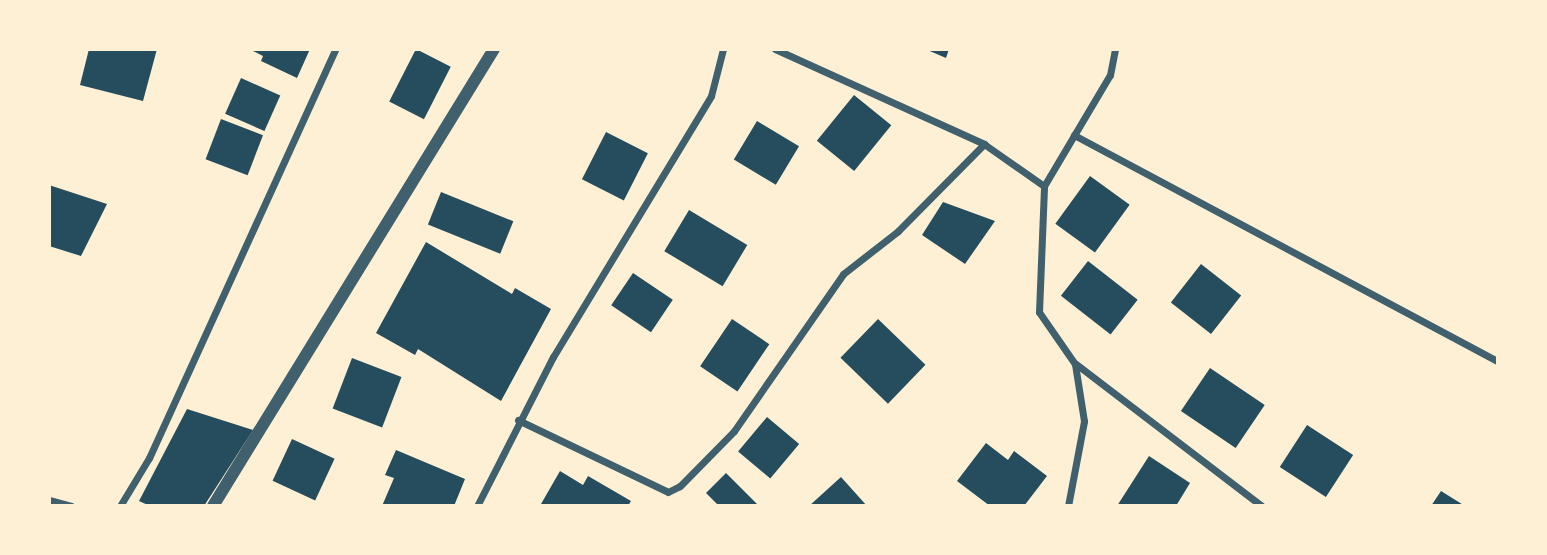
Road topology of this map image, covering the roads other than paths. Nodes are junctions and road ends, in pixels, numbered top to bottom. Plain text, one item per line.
1 (335, 49) edge
2 (494, 49) edge
3 (723, 49) edge
4 (775, 49) edge
5 (1115, 49) edge
6 (1074, 135) junction
7 (984, 144) junction
8 (1044, 186) junction
9 (1498, 361) edge
10 (1075, 364) junction
11 (518, 420) junction
12 (49, 500) edge
13 (71, 506) edge
14 (120, 506) edge
15 (213, 506) edge
16 (477, 506) edge
17 (1068, 506) edge
18 (1262, 506) edge

1 - 14 street
2 - 15 street
3 - 11 street
4 - 7 street
5 - 6 street
6 - 8 street
6 - 9 street
7 - 8 street
7 - 11 street
8 - 10 street
10 - 17 street
10 - 18 street
11 - 16 street
12 - 13 street

